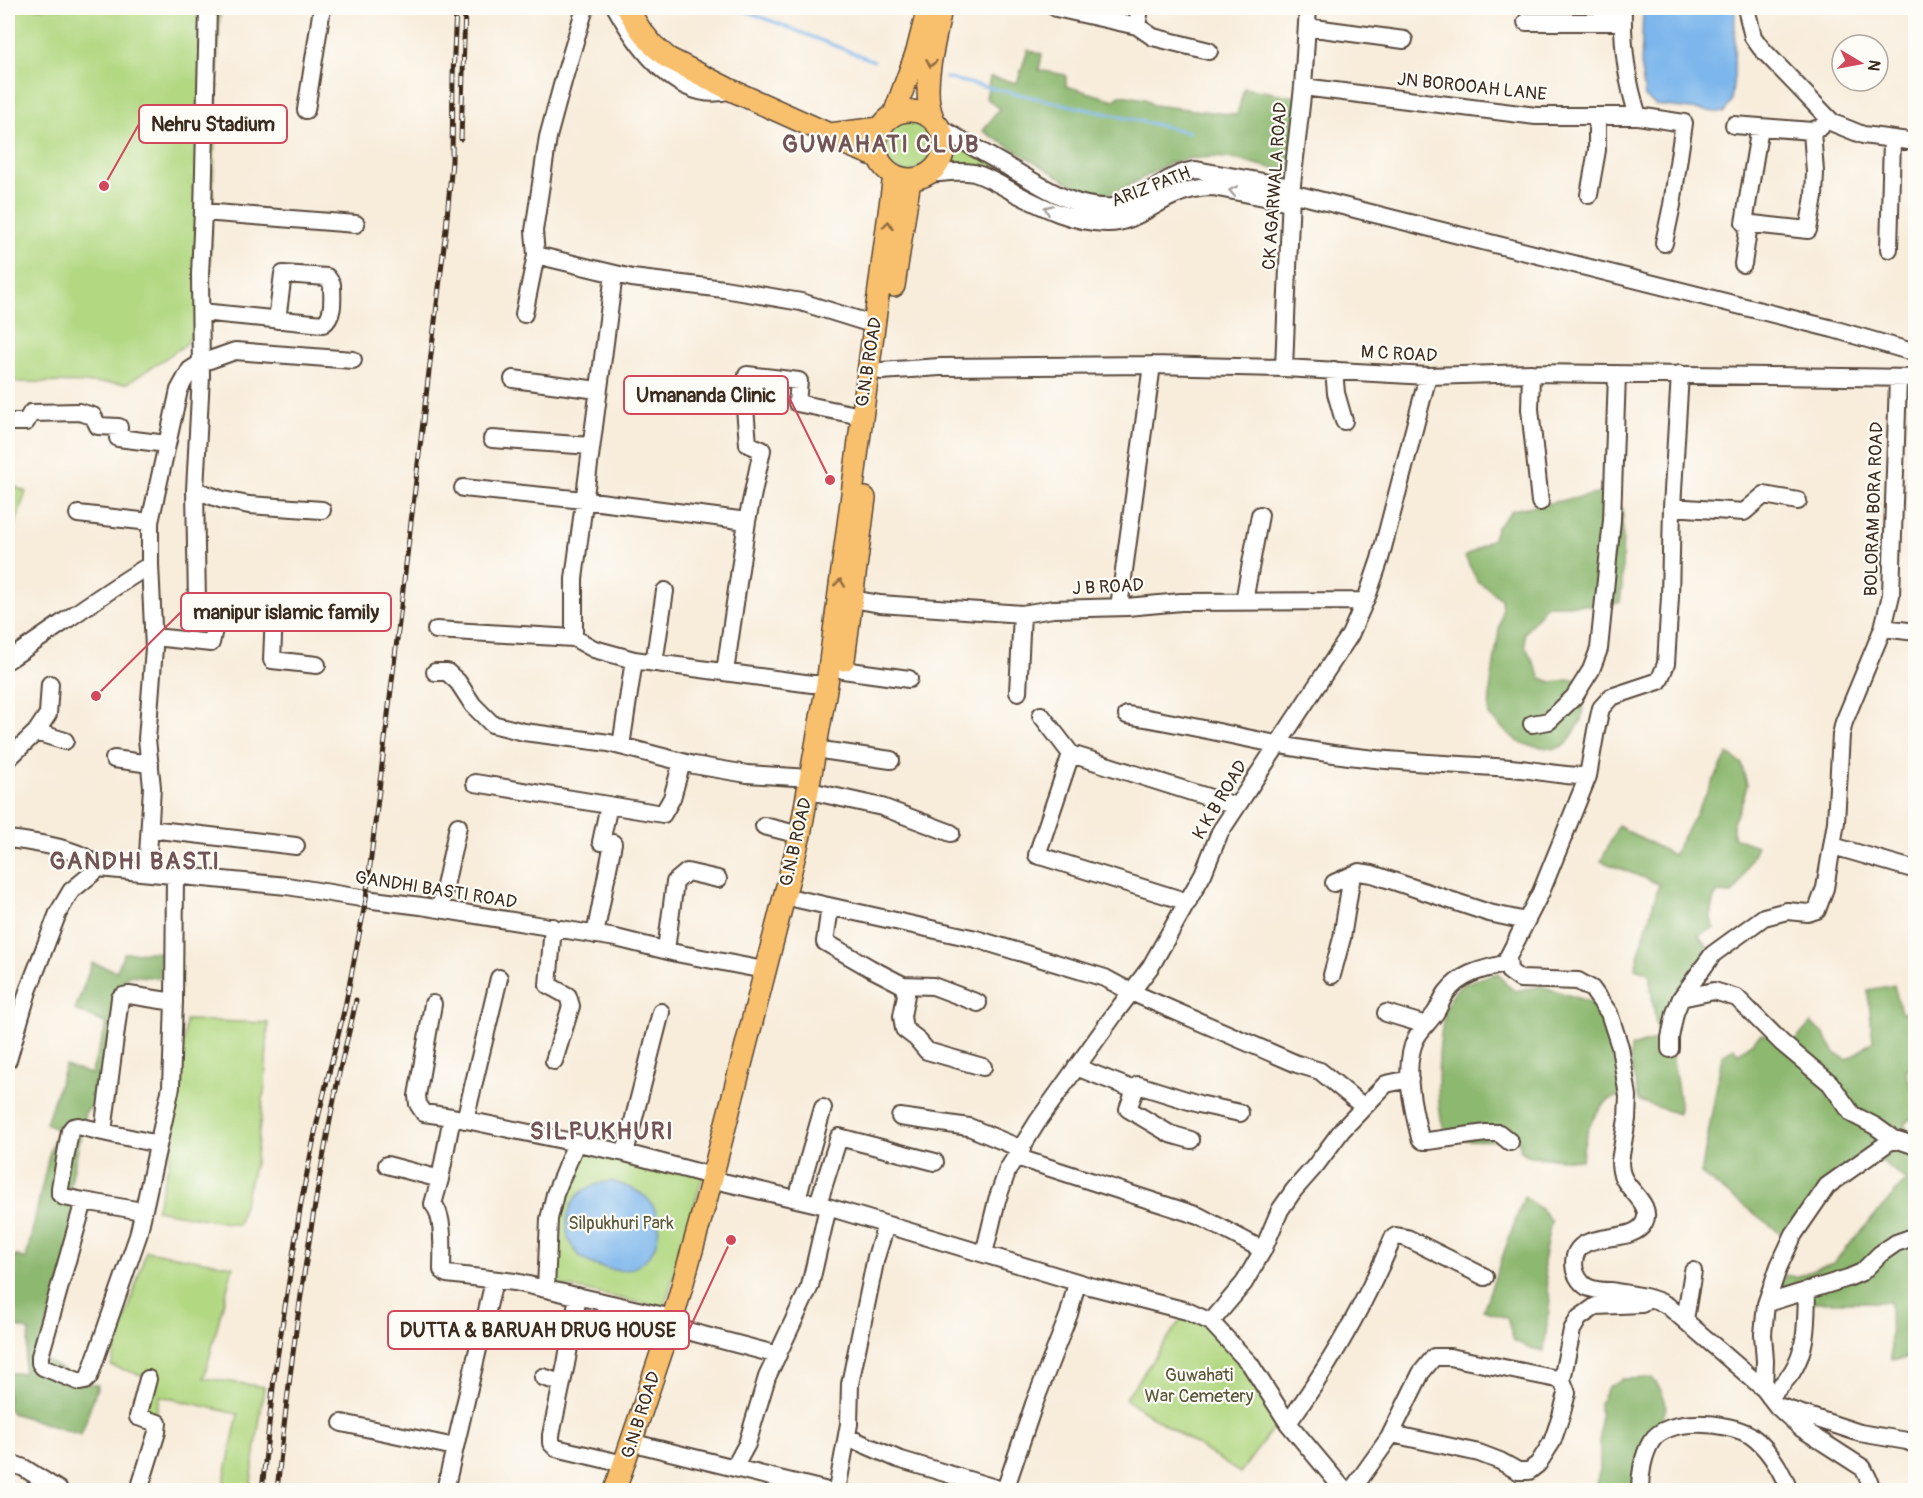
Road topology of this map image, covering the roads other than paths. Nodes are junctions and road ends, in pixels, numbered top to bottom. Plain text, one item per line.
1 (208, 8) edge
2 (322, 8) edge
3 (585, 8) edge
4 (616, 8) edge
5 (627, 8) edge
6 (928, 8) edge
7 (941, 8) edge
8 (1056, 8) edge
9 (1140, 8) edge
10 (1308, 8) edge
11 (1746, 8) edge
12 (1623, 15) edge
13 (1526, 22) dead end
14 (1137, 26) junction
15 (1307, 27) junction
16 (1404, 40) dead end
17 (1209, 51) dead end
18 (1303, 87) junction
19 (731, 90) junction
20 (306, 110) dead end
21 (1597, 116) junction
22 (1638, 116) junction
23 (887, 121) junction
24 (1833, 123) junction
25 (937, 124) junction
26 (1734, 125) dead end
27 (1760, 127) junction
28 (1812, 131) junction
29 (829, 134) junction
30 (1892, 140) junction
31 (1916, 142) edge
32 (878, 157) junction
33 (911, 176) junction
34 (1291, 194) junction
35 (1589, 195) dead end
36 (203, 212) junction
37 (356, 224) dead end
38 (1749, 224) junction
39 (1664, 243) dead end
40 (1889, 249) dead end
41 (536, 255) junction
42 (1743, 264) dead end
43 (614, 274) junction
44 (201, 312) junction
45 (524, 314) dead end
46 (277, 320) dead end
47 (875, 325) junction
48 (1916, 352) edge
49 (353, 360) dead end
50 (201, 363) junction
51 (1152, 364) junction
52 (1284, 368) junction
53 (1334, 370) junction
54 (881, 372) junction
55 (1531, 373) junction
56 (1617, 374) junction
57 (1680, 374) junction
58 (1428, 376) junction
59 (1916, 378) edge
60 (513, 379) dead end
61 (1898, 379) junction
62 (598, 390) junction
63 (861, 416) junction
64 (1344, 421) dead end
65 (8, 422) edge
66 (492, 439) dead end
67 (167, 444) junction
68 (591, 446) junction
69 (463, 488) dead end
70 (195, 490) junction
71 (584, 500) junction
72 (1798, 501) dead end
73 (1540, 502) dead end
74 (1672, 507) junction
75 (322, 510) dead end
76 (78, 514) dead end
77 (1260, 515) dead end
78 (747, 520) junction
79 (150, 522) junction
80 (150, 565) junction
81 (665, 591) dead end
82 (853, 599) junction
83 (1244, 601) junction
84 (1365, 601) junction
85 (219, 605) junction
86 (1119, 607) junction
87 (1022, 614) junction
88 (1883, 628) junction
89 (436, 630) dead end
90 (1916, 632) edge
91 (154, 637) junction
92 (574, 638) junction
93 (8, 660) edge
94 (634, 660) junction
95 (654, 663) junction
96 (317, 665) dead end
97 (843, 670) junction
98 (435, 672) dead end
99 (725, 672) junction
100 (909, 679) dead end
101 (50, 684) dead end
102 (827, 684) junction
103 (1018, 692) dead end
104 (1041, 715) dead end
105 (1127, 715) dead end
106 (1532, 724) dead end
107 (36, 732) junction
108 (65, 741) dead end
109 (1278, 744) junction
110 (621, 746) junction
111 (828, 751) junction
112 (1071, 754) junction
113 (8, 759) edge
114 (114, 759) dead end
115 (891, 760) dead end
116 (682, 762) junction
117 (150, 764) junction
118 (1588, 776) junction
119 (475, 783) dead end
120 (814, 786) junction
121 (609, 805) junction
122 (1236, 806) junction
123 (458, 826) dead end
124 (764, 826) dead end
125 (150, 829) junction
126 (951, 833) dead end
127 (800, 835) junction
128 (8, 838) edge
129 (296, 846) dead end
130 (1833, 846) junction
131 (99, 868) junction
132 (1916, 870) edge
133 (147, 872) junction
134 (175, 874) junction
135 (1352, 875) junction
136 (718, 879) dead end
137 (1334, 883) dead end
138 (797, 899) junction
139 (1188, 902) junction
140 (830, 907) junction
141 (440, 909) junction
142 (1526, 921) junction
143 (553, 927) junction
144 (595, 936) junction
145 (666, 950) junction
146 (1508, 963) junction
147 (764, 970) junction
148 (1332, 975) dead end
149 (499, 978) dead end
150 (903, 985) junction
151 (1131, 992) junction
152 (1681, 998) junction
153 (174, 1002) junction
154 (978, 1003) dead end
155 (434, 1004) dead end
156 (661, 1012) dead end
157 (1386, 1013) dead end
158 (1426, 1025) junction
159 (1670, 1049) dead end
160 (8, 1060) edge
161 (554, 1061) dead end
162 (984, 1067) dead end
163 (1076, 1067) junction
164 (1410, 1079) junction
165 (1135, 1090) junction
166 (1364, 1107) junction
167 (823, 1108) dead end
168 (1240, 1113) dead end
169 (900, 1117) dead end
170 (459, 1118) junction
171 (103, 1132) junction
172 (1191, 1140) dead end
173 (1896, 1141) junction
174 (1510, 1142) dead end
175 (576, 1143) junction
176 (158, 1144) junction
177 (1916, 1146) edge
178 (626, 1153) junction
179 (1019, 1153) junction
180 (935, 1162) dead end
181 (387, 1165) dead end
182 (440, 1179) junction
183 (717, 1179) junction
184 (796, 1199) junction
185 (84, 1201) junction
186 (823, 1205) junction
187 (142, 1212) junction
188 (886, 1225) junction
189 (1916, 1236) edge
190 (1263, 1250) junction
191 (984, 1254) junction
192 (1693, 1271) dead end
193 (1485, 1278) dead end
194 (494, 1281) junction
195 (1077, 1282) junction
196 (546, 1289) junction
197 (1807, 1290) junction
198 (578, 1296) junction
199 (1767, 1302) junction
200 (1664, 1303) junction
201 (1685, 1320) junction
202 (1211, 1322) junction
203 (676, 1323) junction
204 (778, 1355) junction
205 (543, 1377) dead end
206 (148, 1379) dead end
207 (1562, 1380) junction
208 (561, 1383) junction
209 (1770, 1398) junction
210 (1288, 1423) junction
211 (342, 1424) dead end
212 (1392, 1434) junction
213 (847, 1437) junction
214 (642, 1445) junction
215 (1916, 1445) edge
216 (455, 1447) junction
217 (8, 1462) edge
218 (624, 1464) junction
219 (734, 1468) junction
220 (59, 1491) edge
221 (139, 1491) edge
222 (445, 1491) edge
223 (615, 1491) edge
224 (625, 1491) edge
225 (824, 1491) edge
226 (837, 1491) edge
227 (1004, 1491) edge
228 (1344, 1491) edge
229 (1352, 1491) edge
230 (1640, 1491) edge
231 (1789, 1491) edge
232 (1872, 1491) edge

1 - 36 street
2 - 20 street
3 - 41 street
4 - 19 street
5 - 19 main road
6 - 23 main road
7 -> 25 main road
8 - 14 street
9 - 14 street
10 - 15 street, CK AGARWALA ROAD
11 - 24 street
12 - 13 street
12 - 22 street
14 - 17 street
15 - 16 street
15 - 18 street, CK AGARWALA ROAD
18 - 21 street, JN BOROOAH LANE
18 - 34 street, CK AGARWALA ROAD
19 - 29 main road
21 - 22 street, JN BOROOAH LANE
21 - 35 street
22 - 39 street, JN BOROOAH LANE
23 - 25 main road
23 - 29 main road
23 - 32 main road
24 - 28 street
24 - 30 street
25 - 33 main road
25 - 34 street, ARIZ PATH
26 - 27 street
27 - 28 street
27 - 38 street
28 - 38 street
29 - 32 main road
30 - 31 street
30 - 40 street
32 - 33 main road
34 -> 33 street, ARIZ PATH
47 -> 33 main road, G.N.B ROAD
33 - 54 main road, G.N.B ROAD
34 - 48 street
34 - 52 street, CK AGARWALA ROAD
36 - 37 street
36 - 44 street
38 - 42 street
41 - 43 street
41 - 45 street
43 - 47 street
43 - 62 street
44 - 46 street
44 - 50 street
47 - 63 main road, G.N.B ROAD
49 - 50 street
50 - 67 street
50 - 70 street
51 - 52 street, M C ROAD
51 - 54 street, M C ROAD
51 - 86 street
52 - 53 street, M C ROAD
53 - 58 street, M C ROAD
53 - 64 street
54 - 82 main road, G.N.B ROAD
55 - 56 street, M C ROAD
55 - 58 street, M C ROAD
55 - 73 street
56 - 57 street, M C ROAD
56 - 106 street
57 - 61 street, M C ROAD
57 - 74 street
58 - 84 street, K K B ROAD
59 - 61 street, M C ROAD
60 - 62 street
61 - 88 street, BOLORAM BORA ROAD
62 - 68 street
63 - 78 street
102 -> 63 main road, G.N.B ROAD
65 - 67 street
66 - 68 street
67 - 79 street
68 - 71 street
69 - 71 street
70 - 75 street
70 - 85 street
71 - 78 street
71 - 92 street
72 - 74 street
74 - 118 street
76 - 79 street
77 - 83 street
78 - 99 street
79 - 80 street
80 - 91 street
80 - 93 street
81 - 95 street
82 - 87 street, J B ROAD
82 - 97 main road, G.N.B ROAD
83 - 84 street, J B ROAD
83 - 86 street, J B ROAD
84 - 109 street, K K B ROAD
85 - 91 street
85 - 96 street
86 - 87 street, J B ROAD
87 - 103 street
88 - 90 street
88 - 130 street, BOLORAM BORA ROAD
89 - 92 street
91 - 117 street
92 - 94 street
94 - 95 street
94 - 110 street
95 - 99 street
97 - 100 street
97 - 111 main road, G.N.B ROAD
98 - 110 street
99 - 102 street
101 - 107 street
102 - 120 main road, G.N.B ROAD
104 - 112 street
105 - 109 street
107 - 108 street
107 - 113 street
109 - 118 street
109 - 122 street, K K B ROAD
110 - 116 street
111 - 115 street
111 - 120 main road, G.N.B ROAD
112 - 122 street
112 - 139 street
114 - 117 street
116 - 120 street
116 - 121 street
117 - 125 street
118 - 142 street
119 - 121 street
120 - 126 street
120 - 127 main road, G.N.B ROAD
120 - 138 main road, G.N.B ROAD
121 - 144 street
122 - 139 street, K K B ROAD
123 - 141 street
124 - 127 street
125 - 129 street
125 - 133 street
127 - 147 main road, G.N.B ROAD
128 - 131 street
130 - 132 street
130 - 152 street, BOLORAM BORA ROAD
131 - 133 street, GANDHI BASTI ROAD
131 - 160 street
133 - 134 street, GANDHI BASTI ROAD
134 - 141 street, GANDHI BASTI ROAD
134 - 153 street
135 - 137 street
135 - 142 street
135 - 148 street
136 - 145 street
138 - 140 street
138 - 183 main road, G.N.B ROAD
139 - 151 street, K K B ROAD
140 - 150 street
140 - 151 street
141 - 143 street, GANDHI BASTI ROAD
142 - 146 street
143 - 144 street, GANDHI BASTI ROAD
143 - 161 street
144 - 145 street, GANDHI BASTI ROAD
145 - 147 street, GANDHI BASTI ROAD
146 - 158 street
146 - 200 street
147 - 183 main road, G.N.B ROAD
149 - 170 street
150 - 154 street
150 - 162 street
151 - 163 street, K K B ROAD
151 - 166 street
152 - 159 street, BOLORAM BORA ROAD
152 - 173 street
153 - 171 street
153 - 176 street
155 - 170 street
156 - 178 street
157 - 158 street
158 - 164 street
163 - 165 street
163 - 179 street, K K B ROAD
164 - 166 street
164 - 174 street
165 - 168 street
165 - 172 street
166 - 190 street
167 - 184 street
169 - 179 street
170 - 175 street
170 - 182 street
171 - 176 street
171 - 185 street
173 - 177 street
173 - 199 street
175 - 178 street
175 - 196 street
176 - 187 street
178 - 183 street
179 - 190 street
179 - 191 street, K K B ROAD
180 - 186 street
181 - 182 street
182 - 194 street
183 - 184 street
183 - 203 main road, G.N.B ROAD
184 - 186 street
185 - 187 street
185 - 187 street
186 - 188 street
186 - 204 street
188 - 191 street
188 - 213 street
189 - 197 street
190 - 202 street
191 - 195 street
192 - 201 street
193 - 210 street
194 - 196 street
194 - 216 street
195 - 202 street
195 - 227 street
196 - 198 street
197 - 199 street
197 - 209 street
198 - 203 street
198 - 208 street
199 - 209 street
200 - 201 street
200 - 207 street
201 - 209 street
202 - 210 street
203 - 204 street
203 - 214 main road, G.N.B ROAD
203 - 218 main road, G.N.B ROAD
204 - 219 street
205 - 208 street
206 - 221 street
207 - 212 street
207 - 212 street
208 - 218 street
209 - 215 street
209 - 232 street
210 - 228 street
211 - 216 street
212 - 229 street
213 - 226 street
213 - 227 street
214 - 219 street
214 - 224 main road, G.N.B ROAD
216 - 222 street
217 - 220 street
218 - 223 main road, G.N.B ROAD
219 - 225 street
230 - 231 street

